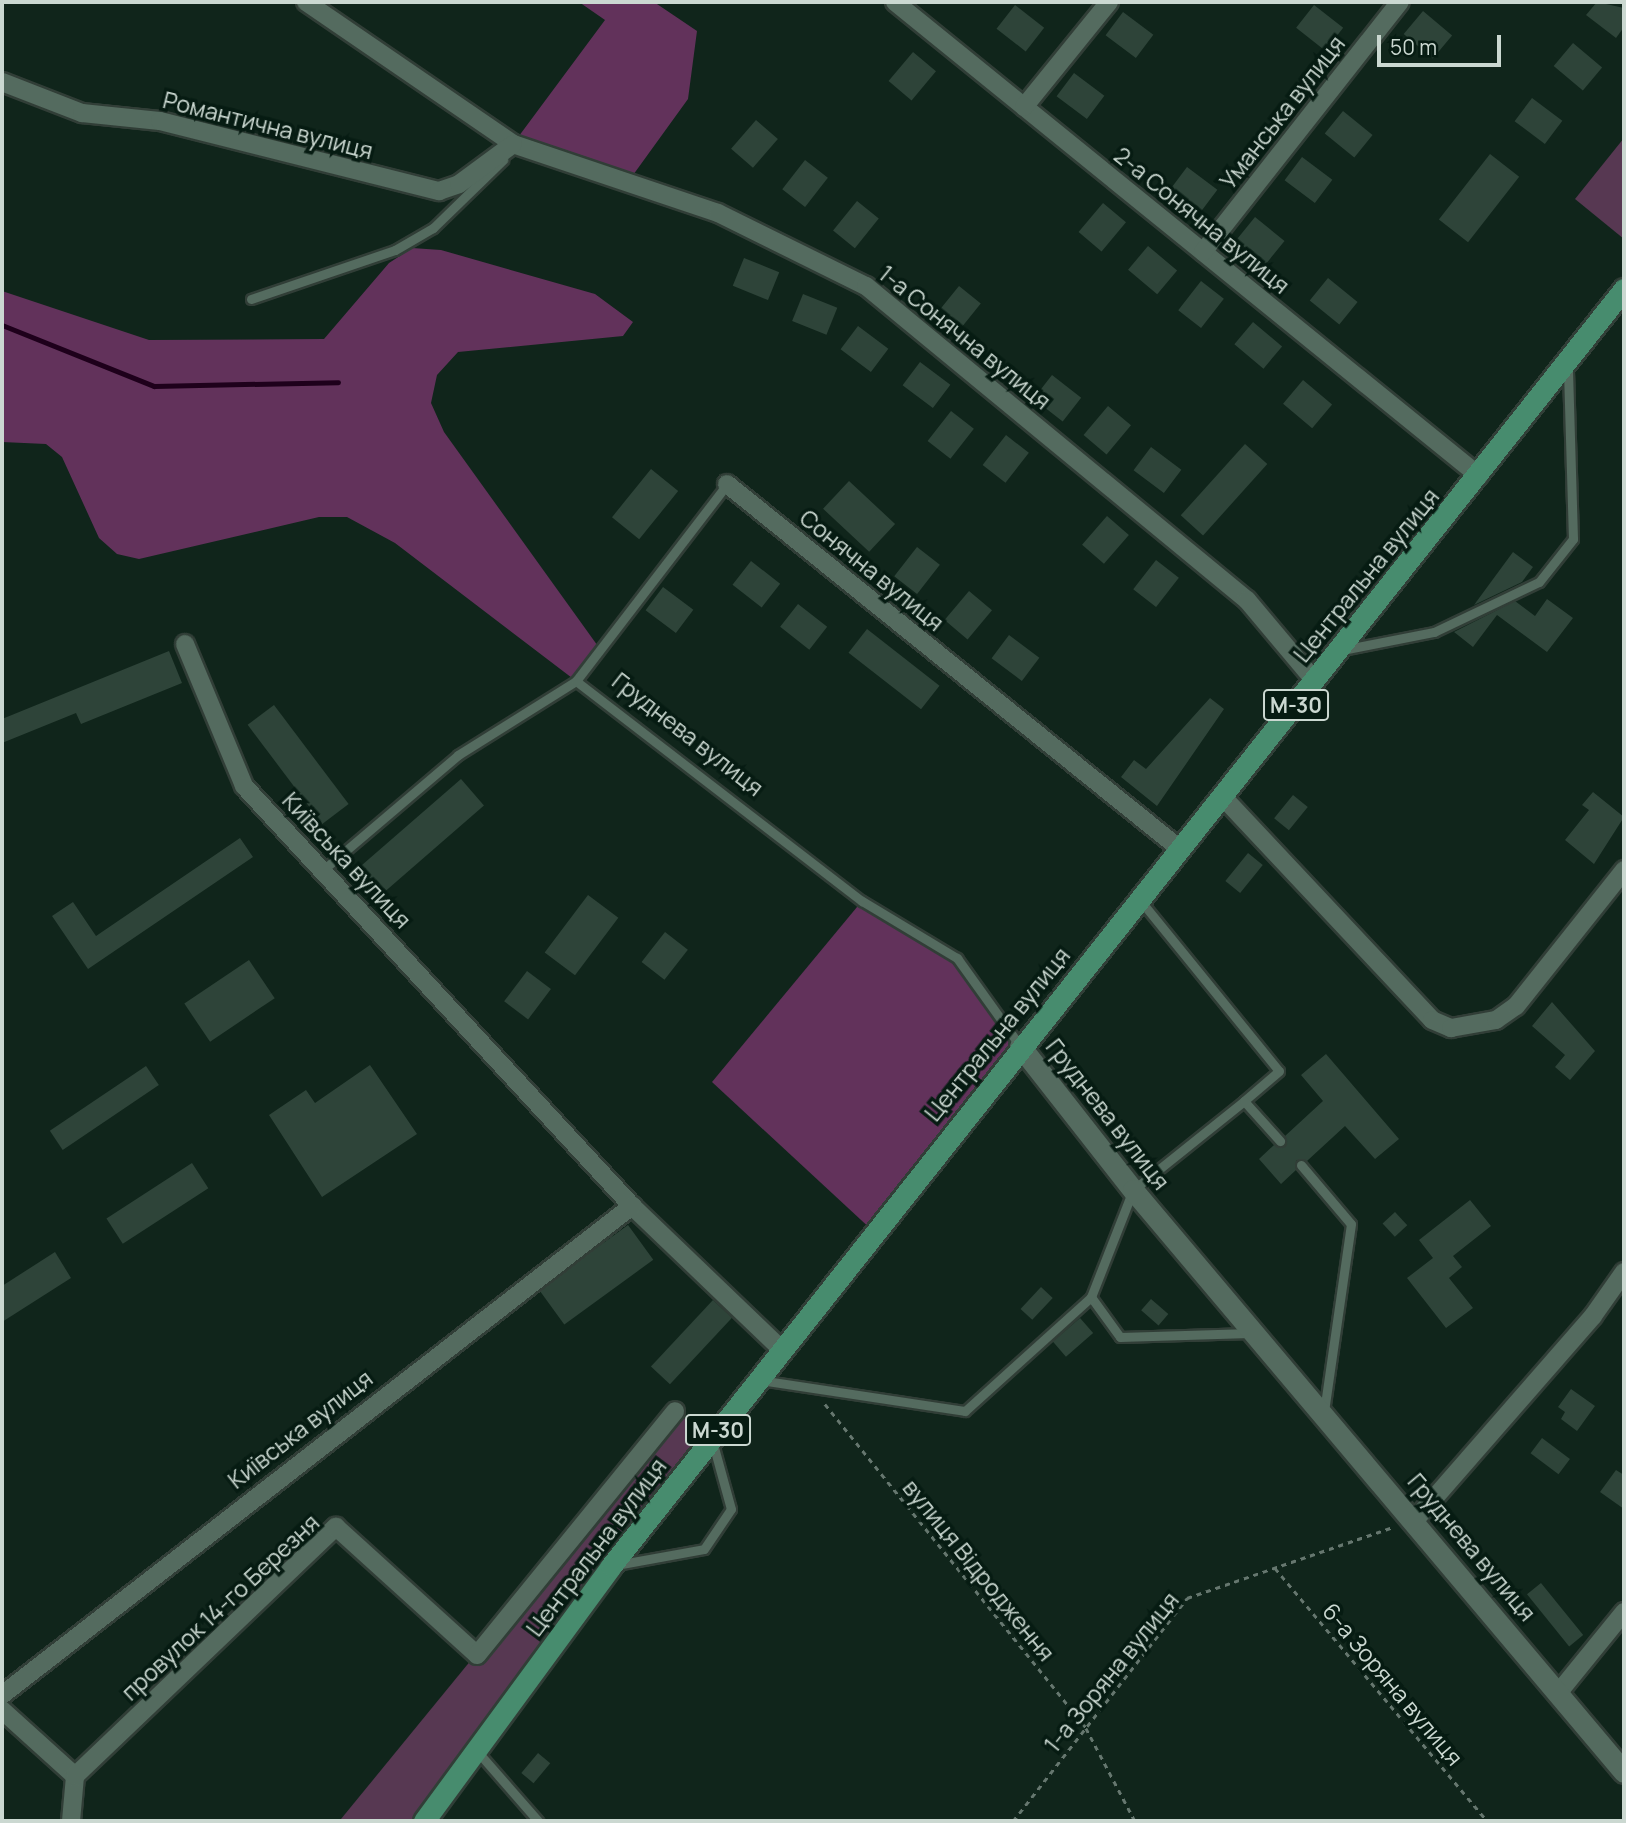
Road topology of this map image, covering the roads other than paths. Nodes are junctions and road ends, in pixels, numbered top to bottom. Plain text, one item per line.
1 (306, 2) edge
2 (895, 2) edge
3 (1109, 2) edge
4 (1400, 2) edge
5 (2, 82) edge
6 (1024, 107) junction
7 (513, 144) junction
8 (1203, 252) junction
9 (1624, 289) edge
10 (251, 299) dead end
11 (1567, 360) junction
12 (1479, 476) junction
13 (727, 484) joint
14 (185, 644) dead end
15 (1339, 650) junction
16 (576, 681) junction
17 (1315, 681) junction
18 (1222, 796) junction
19 (1180, 849) junction
20 (323, 870) junction
21 (1624, 870) edge
22 (1140, 900) junction
23 (1020, 1046) junction
24 (1244, 1101) junction
25 (1280, 1140) dead end
26 (1301, 1166) dead end
27 (1133, 1190) junction
28 (632, 1206) junction
29 (1624, 1272) edge
30 (1091, 1297) junction
31 (1254, 1333) junction
32 (781, 1349) junction
33 (758, 1380) junction
34 (675, 1411) dead end
35 (1324, 1414) junction
36 (711, 1439) junction
37 (1416, 1520) junction
38 (611, 1566) junction
39 (1624, 1612) edge
40 (1559, 1692) junction
41 (2, 1695) edge
42 (2, 1710) edge
43 (477, 1751) junction
44 (1624, 1772) edge
45 (75, 1776) junction
46 (71, 1821) edge
47 (424, 1821) edge
48 (538, 1821) edge

1 - 7 street, 1-а Сонячна вулиця
2 - 6 street, 2-а Сонячна вулиця
3 - 6 street
4 - 8 street, Уманська вулиця
5 - 7 street, Романтична вулиця
6 - 8 street, 2-а Сонячна вулиця
7 - 10 lane
7 - 17 street, 1-а Сонячна вулиця
8 - 12 street, 2-а Сонячна вулиця
9 - 11 highway, Центральна вулиця / М-30
11 - 12 highway, Центральна вулиця / М-30
11 - 15 lane
12 - 15 highway, Центральна вулиця / М-30
13 - 16 lane, Сонячна вулиця
13 - 19 street, Сонячна вулиця
14 - 20 street, Київська вулиця
15 - 17 highway, Центральна вулиця / М-30
16 - 20 lane, Груднева вулиця
16 - 23 lane, Груднева вулиця
17 - 18 highway, Центральна вулиця / М-30
18 - 19 highway, Центральна вулиця / М-30
18 - 21 street
19 - 22 highway, Центральна вулиця / М-30
20 - 28 street, Київська вулиця
22 - 23 highway, Центральна вулиця / М-30
22 - 24 lane
23 - 27 street, Груднева вулиця
23 - 32 highway, Центральна вулиця / М-30
24 - 25 lane
24 - 27 lane
26 - 35 lane
27 - 30 lane
27 - 31 street, Груднева вулиця
28 - 32 street, Київська вулиця
28 - 41 street, Київська вулиця
29 - 37 street
30 - 31 lane
30 - 33 lane
31 - 35 street, Груднева вулиця
32 - 33 highway, Центральна вулиця / М-30
33 - 36 highway, Центральна вулиця / М-30
34 - 45 street, провулок 14-го Березня
35 - 37 street, Груднева вулиця
36 - 38 highway, Центральна вулиця / М-30
36 - 38 lane
37 - 40 street, Груднева вулиця
38 - 43 highway, Центральна вулиця / М-30
39 - 40 street
40 - 44 street, Груднева вулиця
42 - 45 street
43 - 47 highway, Центральна вулиця / М-30
43 - 48 lane
45 - 46 street

